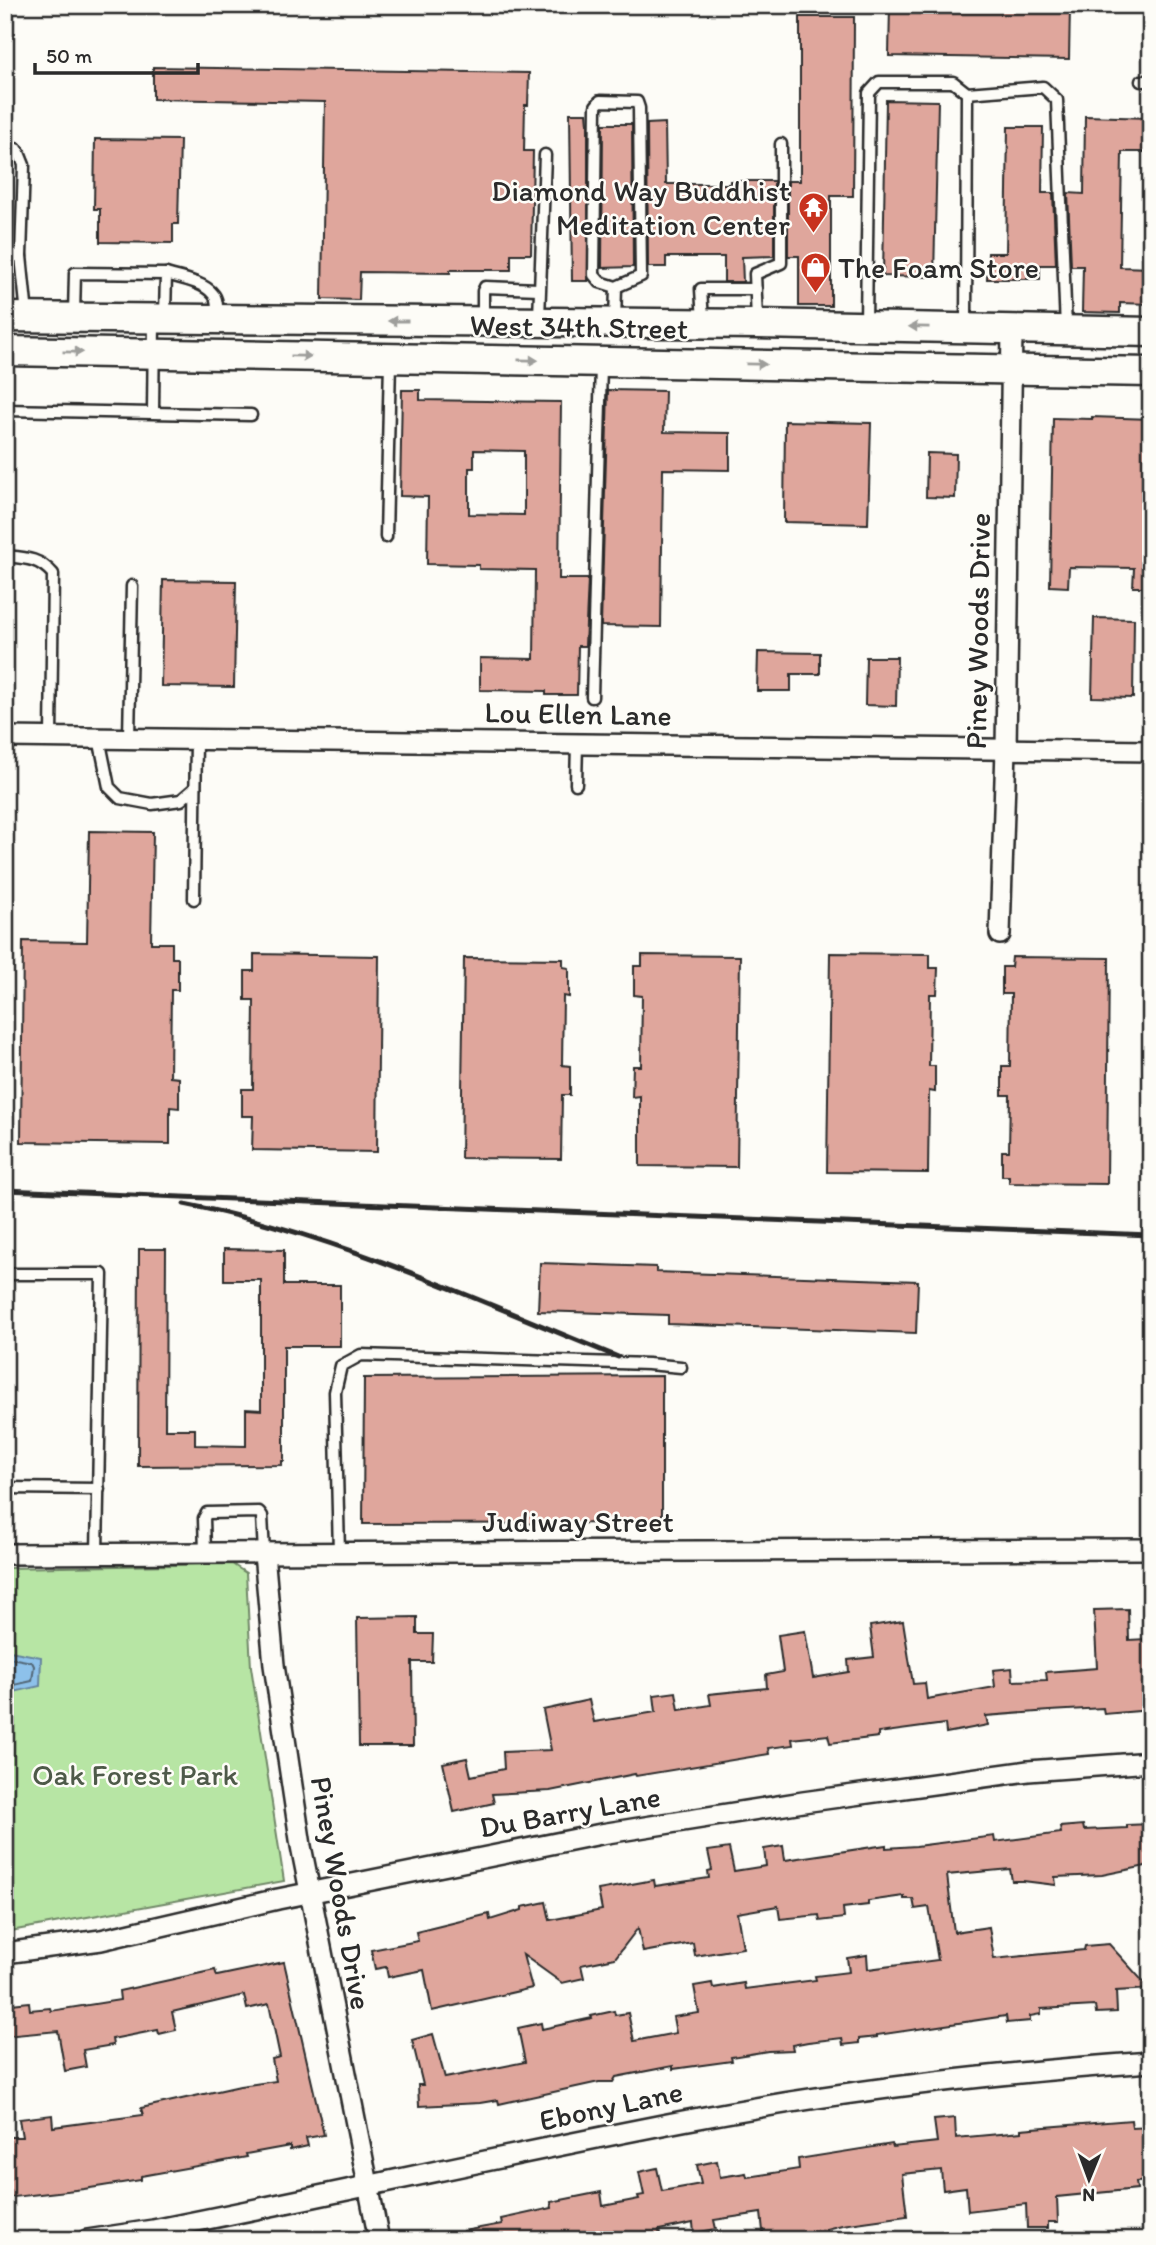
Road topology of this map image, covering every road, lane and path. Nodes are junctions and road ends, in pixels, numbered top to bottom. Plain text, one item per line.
1 (967, 93) junction
2 (5, 144) edge
3 (781, 144) dead end
4 (545, 155) dead end
5 (5, 256) edge
6 (21, 256) junction
7 (166, 274) junction
8 (616, 287) junction
9 (539, 289) junction
10 (756, 289) junction
11 (16, 317) edge
12 (74, 318) junction
13 (159, 319) junction
14 (218, 320) junction
15 (448, 321) junction
16 (483, 321) junction
17 (539, 322) junction
18 (615, 323) junction
19 (713, 324) junction
20 (758, 324) junction
21 (866, 326) junction
22 (966, 328) junction
23 (1012, 328) junction
24 (1066, 330) junction
25 (1151, 332) edge
26 (5, 351) edge
27 (154, 354) junction
28 (391, 357) junction
29 (448, 358) junction
30 (601, 361) junction
31 (723, 364) junction
32 (1012, 370) junction
33 (1151, 372) edge
34 (5, 410) edge
35 (153, 412) junction
36 (251, 415) dead end
37 (386, 537) dead end
38 (5, 556) edge
39 (132, 586) dead end
40 (593, 697) dead end
41 (5, 737) edge
42 (51, 737) junction
43 (99, 738) junction
44 (129, 738) junction
45 (196, 739) junction
46 (577, 744) junction
47 (1006, 750) junction
48 (1151, 751) edge
49 (576, 784) dead end
50 (195, 788) junction
51 (194, 899) dead end
52 (1000, 934) dead end
53 (5, 1274) edge
54 (681, 1367) dead end
55 (5, 1488) edge
56 (99, 1489) junction
57 (1151, 1549) edge
58 (339, 1552) junction
59 (205, 1553) junction
60 (264, 1553) junction
61 (5, 1554) edge
62 (97, 1554) junction
63 (1151, 1762) edge
64 (309, 1892) junction
65 (5, 1952) edge
66 (1151, 2062) edge
67 (367, 2187) junction
68 (87, 2240) edge
69 (379, 2240) edge

1 - 21 lane
1 - 22 lane
1 - 24 lane
2 - 6 lane
3 - 10 lane
4 - 9 lane
5 - 6 lane
6 - 11 lane
7 - 12 lane
7 - 13 lane
7 - 14 lane
8 - 8 lane
8 - 18 lane
9 - 16 lane
9 - 17 lane
10 - 19 lane
10 - 20 lane
11 - 12 main road, West 34th Street
12 - 13 main road, West 34th Street
13 - 14 main road, West 34th Street
13 - 27 lane
15 -> 14 main road, West 34th Street
15 - 16 main road, West 34th Street
15 - 29 main road
16 - 17 main road, West 34th Street
17 - 18 main road, West 34th Street
18 - 19 main road, West 34th Street
19 - 20 main road, West 34th Street
19 - 31 main road
20 - 21 main road, West 34th Street
22 -> 21 main road, West 34th Street
22 - 23 main road, West 34th Street
23 - 24 main road, West 34th Street
23 - 32 street, Piney Woods Drive
24 - 25 main road, West 34th Street
26 -> 27 main road, West 34th Street
27 -> 28 main road, West 34th Street
27 - 35 lane
28 - 29 main road, West 34th Street
28 - 37 lane
29 -> 30 main road, West 34th Street
30 - 31 main road, West 34th Street
30 - 40 lane
31 -> 32 main road, West 34th Street
32 - 33 main road, West 34th Street
32 - 47 street, Piney Woods Drive
34 - 35 lane
35 - 36 lane
38 - 42 lane
39 - 44 lane
41 - 42 street, Lou Ellen Lane
42 - 43 street, Lou Ellen Lane
43 - 44 street, Lou Ellen Lane
43 - 50 lane
44 - 45 street, Lou Ellen Lane
45 - 46 street, Lou Ellen Lane
45 - 50 lane
46 - 47 street, Lou Ellen Lane
46 - 49 lane
47 - 48 street, Lou Ellen Lane
47 - 52 street, Piney Woods Drive
50 - 51 lane
53 - 56 lane
54 - 58 lane
55 - 56 lane
56 - 62 lane
57 - 58 street, Judiway Street
58 - 60 street, Judiway Street
59 - 60 street, Judiway Street
59 - 60 lane
59 - 62 street, Judiway Street
60 - 64 street, Piney Woods Drive
61 - 62 street, Judiway Street
63 - 64 street, Du Barry Lane
64 - 65 street, Du Barry Lane
64 - 67 street, Piney Woods Drive
66 - 67 street, Ebony Lane
67 - 68 street, Ebony Lane
67 - 69 street, Piney Woods Drive

